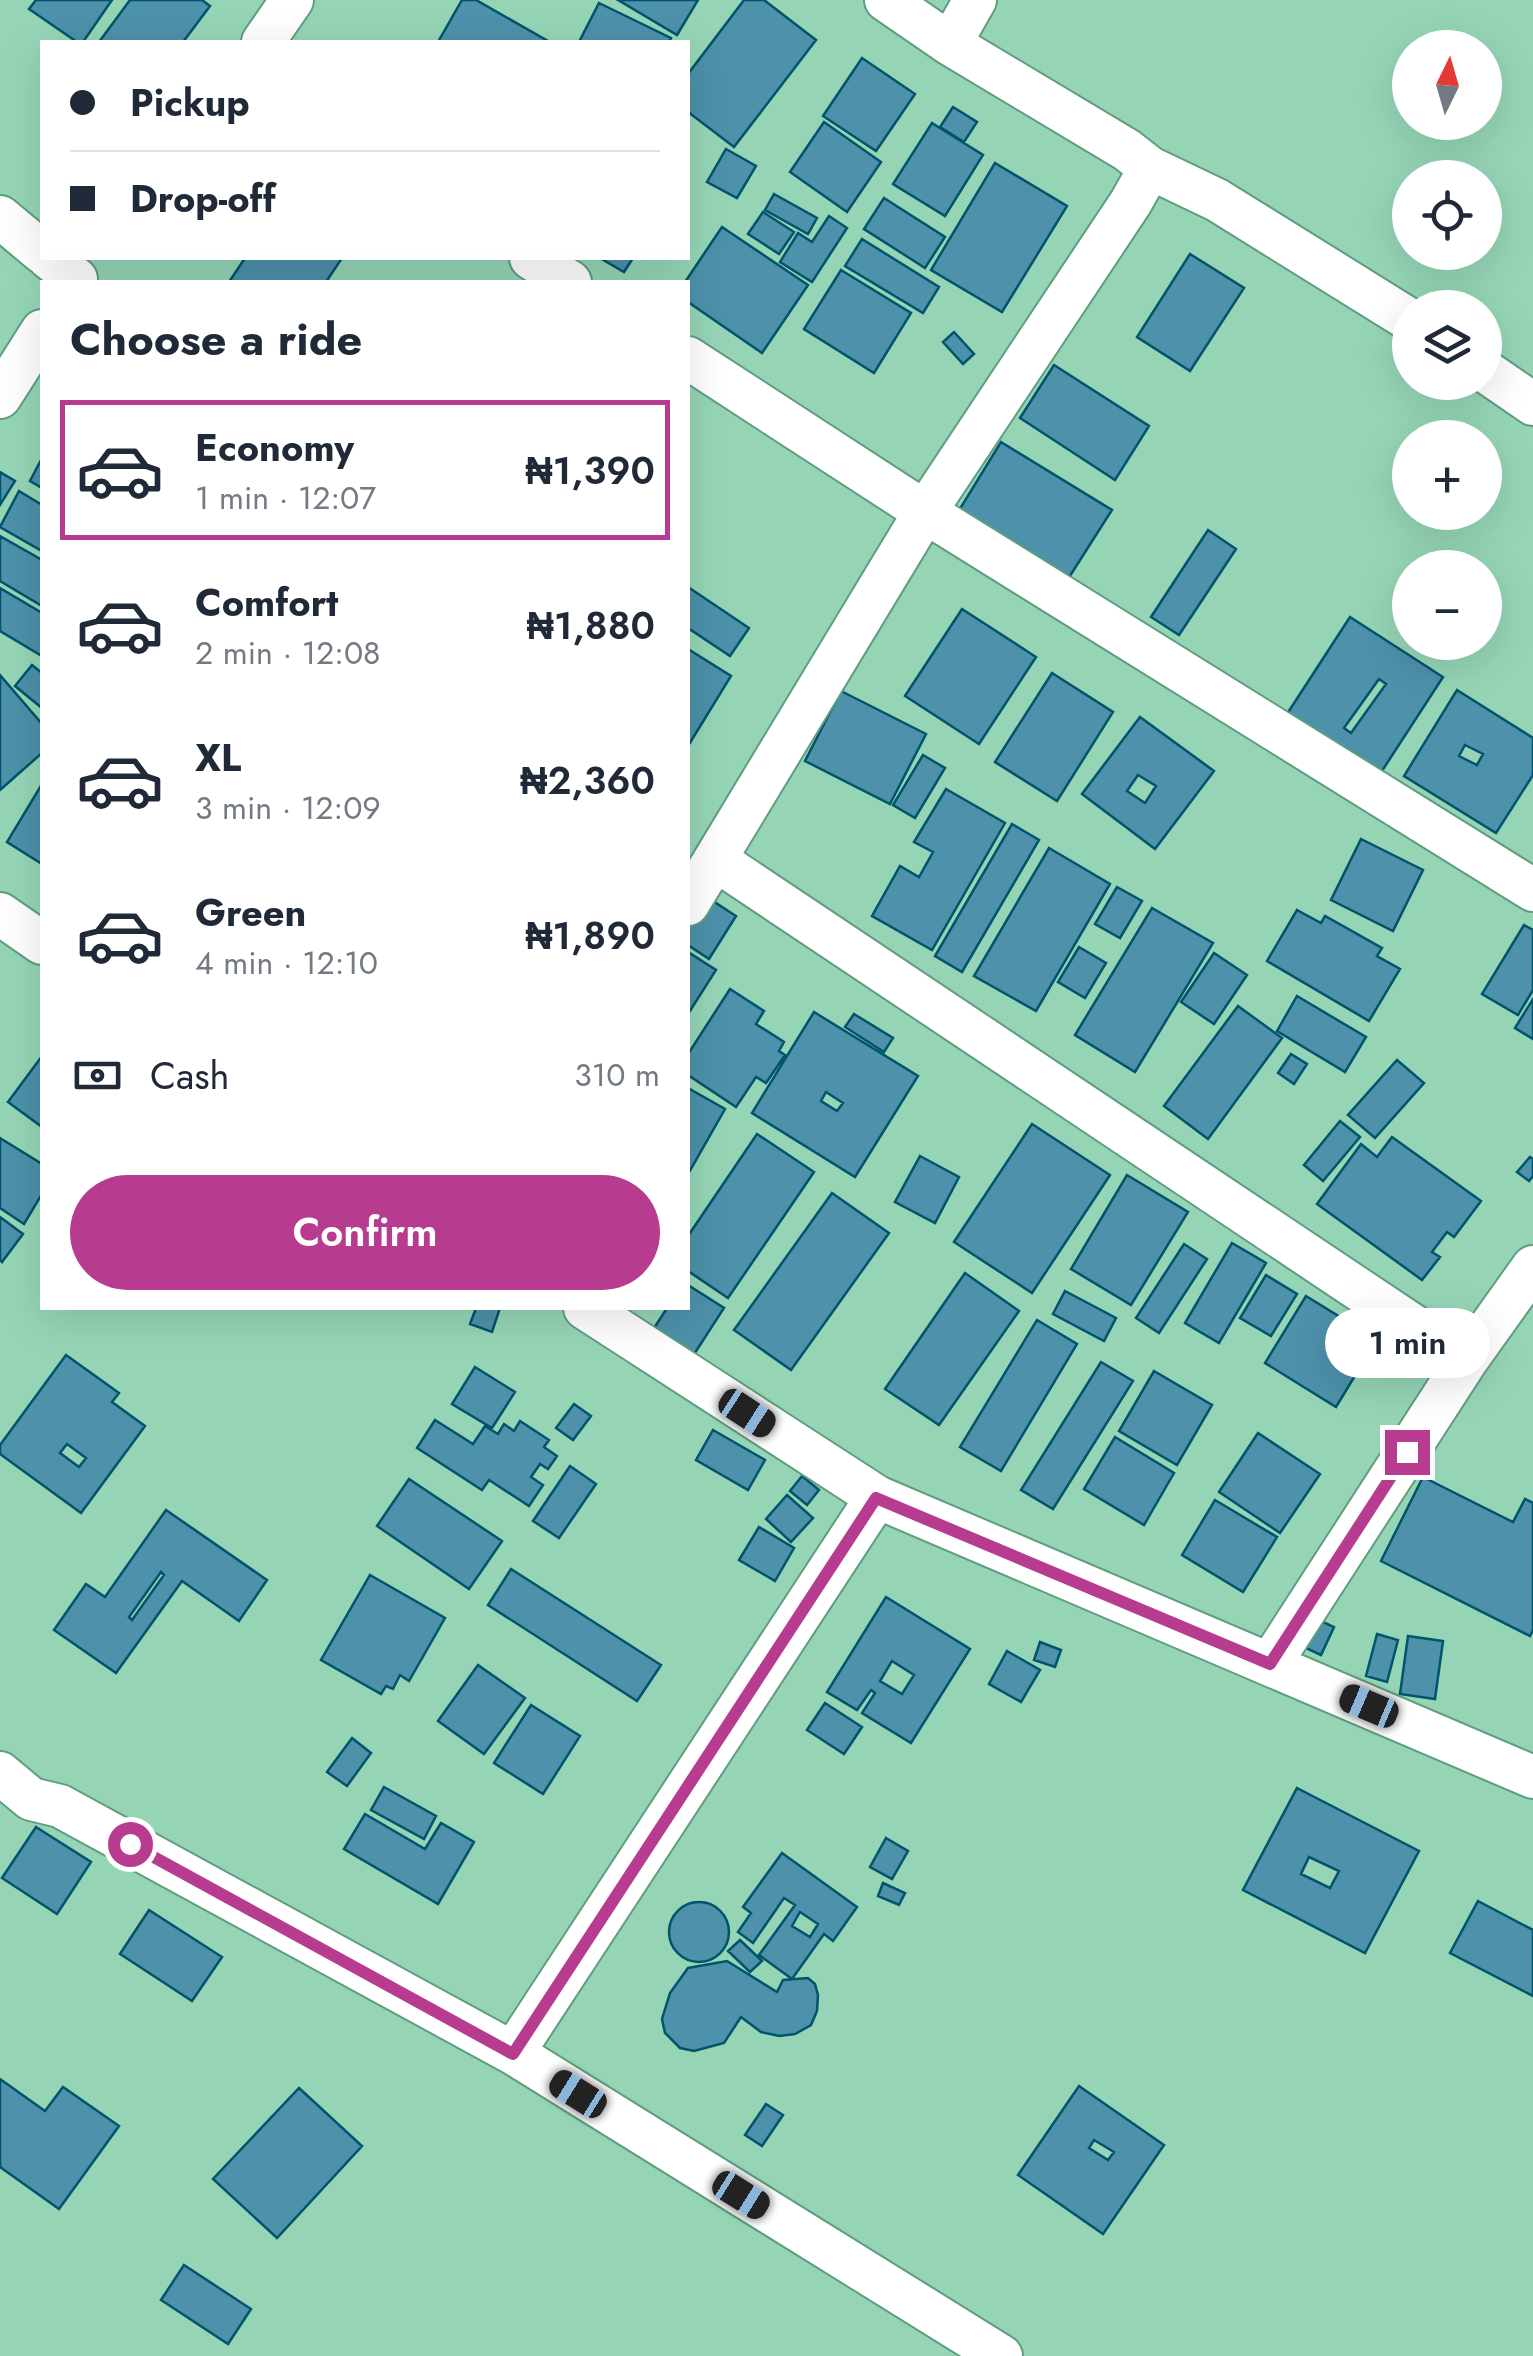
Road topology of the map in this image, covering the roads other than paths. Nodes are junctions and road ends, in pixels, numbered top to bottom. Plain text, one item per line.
1 (292, 0) edge
2 (886, 0) edge
3 (975, 0) edge
4 (264, 40) edge
5 (950, 44) junction
6 (1150, 168) junction
7 (0, 217) edge
8 (40, 250) edge
9 (534, 260) edge
10 (567, 280) edge
11 (1392, 309) edge
12 (40, 334) edge
13 (690, 359) edge
14 (1502, 383) edge
15 (0, 396) edge
16 (1533, 404) edge
17 (926, 512) junction
18 (716, 860) junction
19 (1533, 890) edge
20 (690, 901) edge
21 (0, 914) edge
22 (40, 942) edge
23 (1533, 1267) edge
24 (588, 1310) edge
25 (1466, 1361) junction
26 (876, 1498) junction
27 (1270, 1664) junction
28 (1533, 1777) edge
29 (10, 1797) edge
30 (513, 2054) junction
31 (1001, 2356) edge

1 - 4 street
2 - 5 street
3 - 5 street
5 - 6 street
6 - 11 street
6 - 17 street
7 - 8 street
9 - 10 street
12 - 15 street
13 - 17 street
14 - 16 street
17 - 18 street
17 - 19 street
18 - 20 street
18 - 25 street
21 - 22 street
23 - 25 street
24 - 26 street
25 - 27 street
26 - 27 street
26 - 30 street
27 - 28 street
29 - 30 street
30 - 31 street

